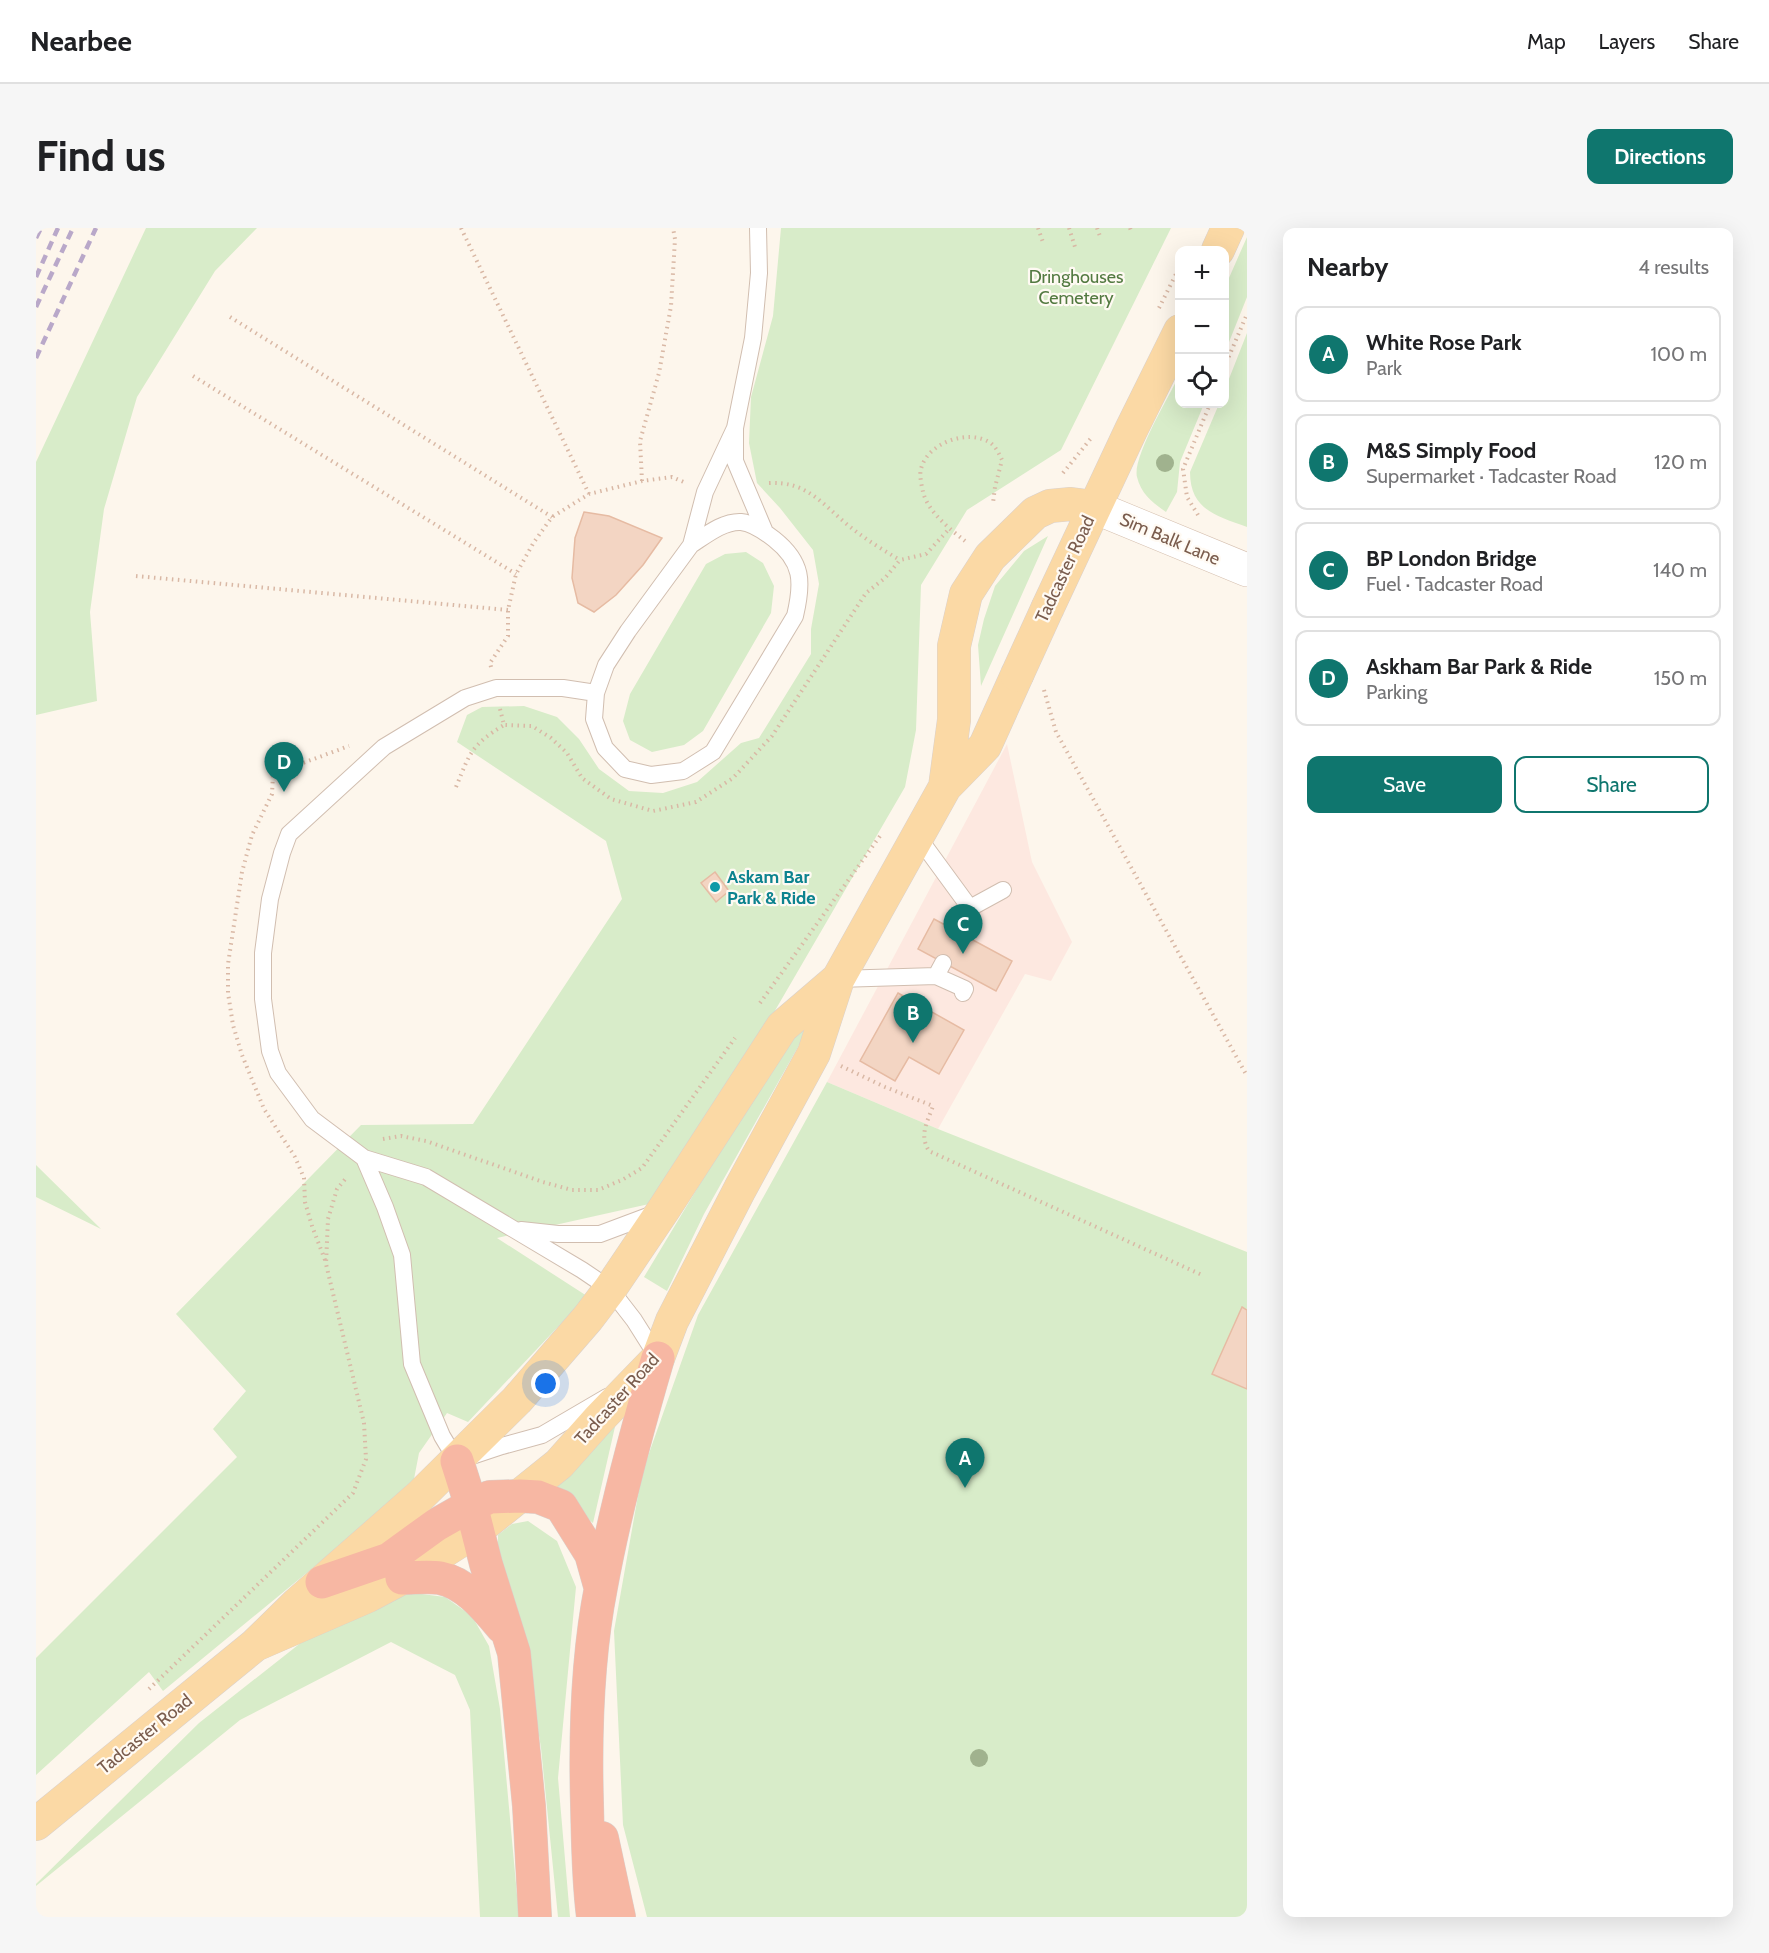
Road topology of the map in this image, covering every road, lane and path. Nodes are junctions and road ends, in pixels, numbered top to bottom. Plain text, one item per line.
1 (461, 228) edge
2 (674, 228) edge
3 (758, 228) edge
4 (1038, 228) edge
5 (1069, 228) edge
6 (1098, 228) edge
7 (1228, 228) edge
8 (1101, 239) dead end
9 (1044, 245) dead end
10 (1220, 246) edge
11 (1075, 247) dead end
12 (1175, 286) edge
13 (1247, 314) edge
14 (230, 316) dead end
15 (1167, 325) edge
16 (1229, 356) edge
17 (194, 376) dead end
18 (1208, 408) edge
19 (735, 428) junction
20 (1097, 433) dead end
21 (1057, 476) dead end
22 (642, 481) junction
23 (744, 484) junction
24 (705, 492) junction
25 (589, 494) junction
26 (1187, 497) dead end
27 (993, 503) dead end
28 (1094, 507) junction
29 (552, 517) junction
30 (765, 532) junction
31 (973, 536) dead end
32 (691, 544) junction
33 (900, 560) dead end
34 (1247, 570) edge
35 (516, 574) junction
36 (136, 576) dead end
37 (508, 610) junction
38 (490, 663) junction
39 (481, 667) dead end
40 (1030, 681) junction
41 (496, 688) junction
42 (596, 693) junction
43 (504, 725) dead end
44 (352, 745) dead end
45 (456, 787) dead end
46 (945, 787) junction
47 (884, 830) dead end
48 (918, 837) junction
49 (1003, 890) dead end
50 (970, 908) junction
51 (958, 932) dead end
52 (837, 979) junction
53 (963, 993) dead end
54 (753, 1012) dead end
55 (740, 1032) dead end
56 (814, 1053) junction
57 (1247, 1076) edge
58 (364, 1158) junction
59 (664, 1209) junction
60 (514, 1229) junction
61 (326, 1264) junction
62 (1202, 1275) dead end
63 (610, 1289) junction
64 (648, 1369) junction
65 (457, 1461) junction
66 (519, 1496) junction
67 (474, 1517) junction
68 (402, 1578) junction
69 (322, 1582) junction
70 (600, 1588) junction
71 (509, 1635) junction
72 (255, 1645) junction
73 (142, 1695) dead end
74 (586, 1766) junction
75 (36, 1824) edge
76 (535, 1917) edge
77 (593, 1917) edge
78 (619, 1917) edge

1 - 25 path
2 - 22 path
3 - 19 lane
4 - 9 path
5 - 11 path
6 - 8 path
7 - 10 main road
12 - 15 path
13 - 16 path
14 - 29 path
15 - 28 main road
17 - 35 path
18 - 26 path
19 - 23 lane
19 - 24 lane
20 - 21 path
22 - 24 path
22 - 25 path
23 - 30 lane
23 - 33 path
24 - 32 lane
25 - 29 path
27 - 31 path
28 - 34 street, Sim Balk Lane
28 - 40 main road, Tadcaster Road, bridge
28 - 46 main road, Tadcaster Road
29 - 35 path
30 - 32 lane
30 - 42 lane
32 - 42 lane
35 - 37 path
36 - 37 path
37 - 38 path
38 - 39 path
38 - 41 path
40 - 46 main road, Tadcaster Road
40 - 57 path
41 - 42 lane
41 - 58 lane
43 - 45 path
44 - 61 path
46 - 48 main road, Tadcaster Road
47 - 54 path
48 - 50 lane
48 - 52 main road, Tadcaster Road
49 - 50 lane
50 - 51 lane
52 - 53 lane
52 - 56 main road, Tadcaster Road
52 - 59 main road, Tadcaster Road
55 - 58 path
56 - 62 path
56 - 64 main road, Tadcaster Road
58 - 60 lane
58 - 61 path
58 - 65 lane
59 - 60 lane
59 - 63 main road, Tadcaster Road
60 - 63 lane
61 - 73 path
63 - 64 lane
63 - 65 main road, Tadcaster Road
64 - 65 lane
64 - 66 main road, Tadcaster Road
64 - 70 highway
65 - 67 highway
65 - 69 main road, Tadcaster Road
66 - 67 highway
66 - 70 highway
67 - 68 main road, Tadcaster Road
67 - 69 highway
67 - 71 highway
68 - 71 highway
68 - 72 main road, Tadcaster Road
69 - 72 main road, Tadcaster Road
70 - 74 highway
71 - 76 highway
72 - 75 main road, Tadcaster Road
74 - 77 highway
74 - 78 highway

